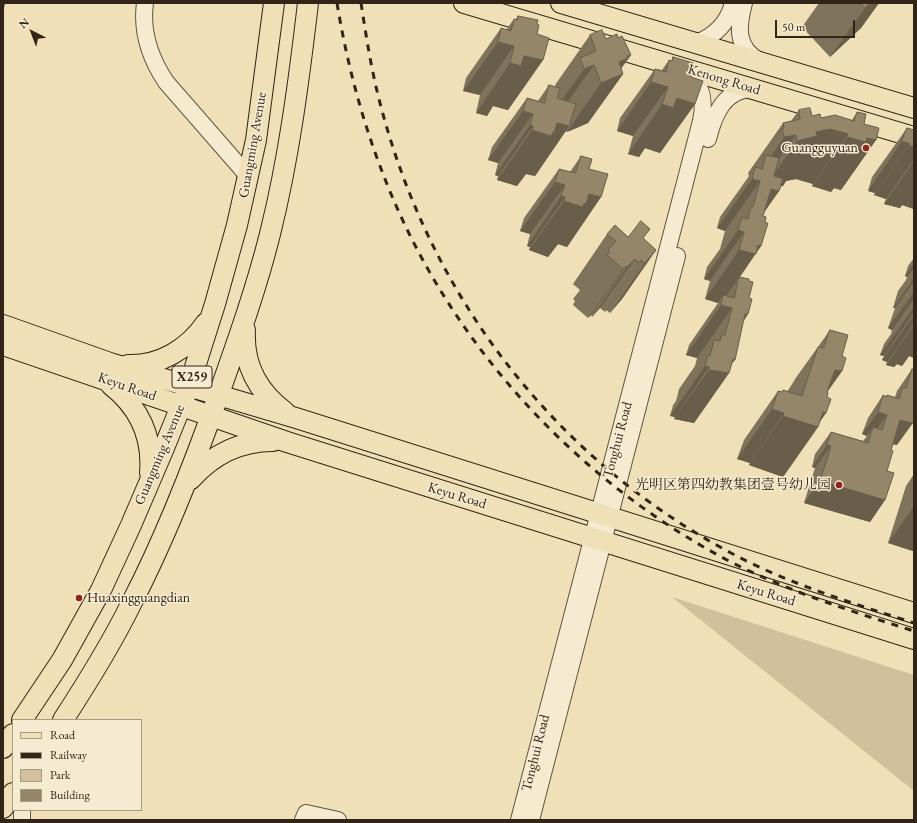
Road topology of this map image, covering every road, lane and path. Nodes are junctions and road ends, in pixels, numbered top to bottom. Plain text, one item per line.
1 (145, 3) edge
2 (274, 3) edge
3 (308, 3) edge
4 (464, 3) edge
5 (562, 3) edge
6 (733, 3) edge
7 (744, 3) edge
8 (696, 43) junction
9 (763, 63) junction
10 (680, 67) junction
11 (753, 89) junction
12 (914, 108) edge
13 (914, 137) edge
14 (248, 176) junction
15 (215, 304) junction
16 (247, 314) junction
17 (3, 325) edge
18 (3, 345) edge
19 (106, 371) junction
20 (188, 386) junction
21 (218, 395) junction
22 (181, 406) junction
23 (211, 416) junction
24 (296, 418) junction
25 (287, 442) junction
26 (148, 487) junction
27 (179, 498) junction
28 (604, 515) junction
29 (598, 540) junction
30 (914, 613) edge
31 (914, 639) edge
32 (23, 719) edge
33 (64, 719) edge
34 (12, 735) edge
35 (3, 748) edge
36 (12, 794) edge
37 (3, 808) edge
38 (303, 820) edge
39 (338, 820) edge
40 (519, 820) edge
41 (531, 820) edge

1 - 14 street
2 - 14 main road, Guangming Avenue / X259
3 - 16 main road, X259
4 - 10 main road, Kenong Road
5 - 8 main road, Kenong Road
6 - 8 street
7 - 9 street
8 - 9 main road, Kenong Road
9 - 12 main road, Kenong Road
10 - 11 main road, Kenong Road
10 - 28 street, Tonghui Road
11 - 13 main road, Kenong Road
11 - 28 street, Tonghui Road
14 - 15 main road, Guangming Avenue / X259
15 - 19 main road
15 - 20 main road, Guangming Avenue / X259
16 - 21 main road, X259
16 - 24 main road
17 - 19 main road, Keyu Road
18 - 19 main road, Keyu Road
19 - 20 main road, Keyu Road
19 - 22 main road, Keyu Road
19 - 26 main road
20 - 21 main road, Keyu Road
20 - 22 main road, Guangming Avenue / X259
21 - 23 main road, X259
21 - 24 main road, Keyu Road
22 - 23 main road, Keyu Road
22 - 26 main road, Guangming Avenue / X259
23 - 25 main road, Keyu Road
23 - 27 main road, X259
24 - 28 main road, Keyu Road
25 - 27 main road
25 - 29 main road, Keyu Road
26 - 32 main road, Guangming Avenue / X259
27 - 33 main road, X259
28 - 29 street, Tonghui Road
28 - 30 main road, Keyu Road
29 - 31 main road, Keyu Road
29 - 40 street, Tonghui Road
29 - 41 street, Tonghui Road
34 - 35 main road
36 - 37 main road
38 - 39 street

